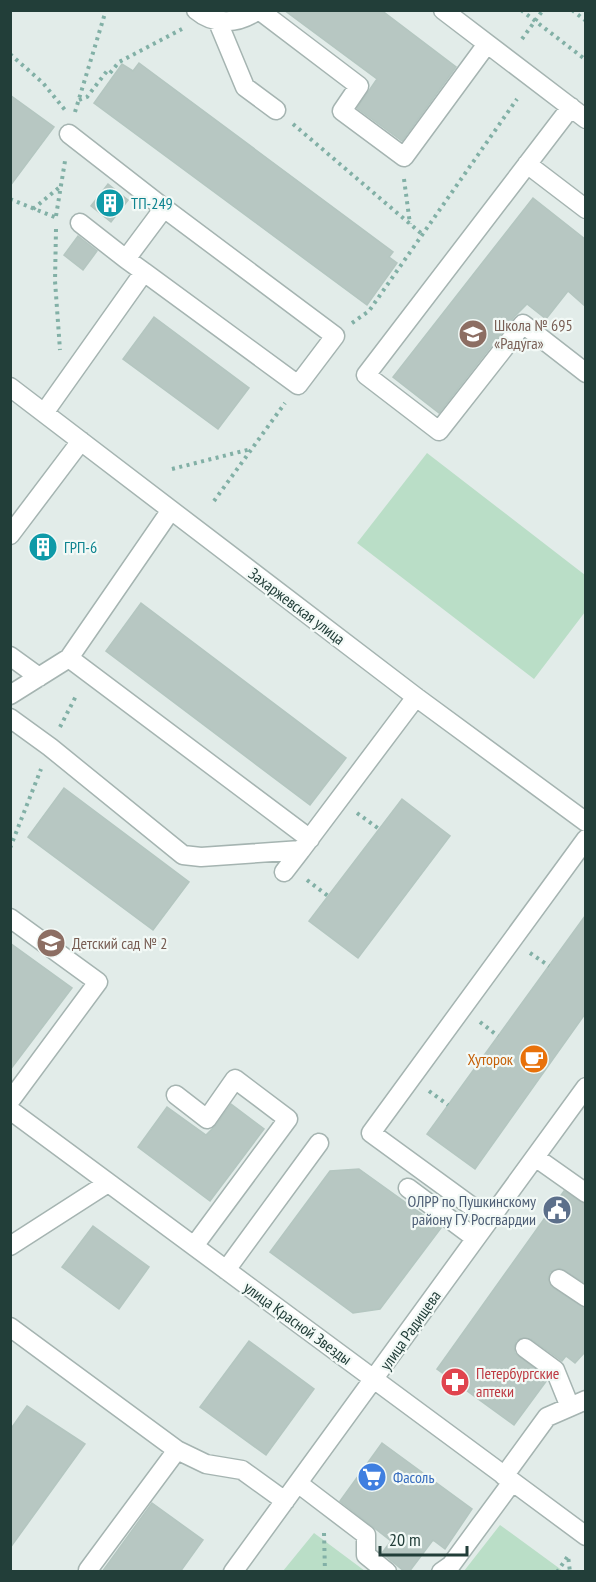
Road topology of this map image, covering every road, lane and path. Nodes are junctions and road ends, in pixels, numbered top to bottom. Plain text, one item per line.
1 (106, 10) edge
2 (259, 10) edge
3 (443, 10) edge
4 (521, 10) edge
5 (543, 10) edge
6 (572, 10) edge
7 (206, 17) edge
8 (535, 21) junction
9 (585, 21) edge
10 (522, 39) dead end
11 (487, 44) junction
12 (10, 54) edge
13 (585, 60) edge
14 (517, 99) dead end
15 (78, 100) junction
16 (571, 107) junction
17 (276, 110) joint
18 (585, 118) edge
19 (71, 127) junction
20 (404, 157) junction
21 (527, 164) junction
22 (61, 186) junction
23 (10, 199) edge
24 (164, 208) junction
25 (33, 209) junction
26 (585, 210) edge
27 (56, 218) junction
28 (80, 223) joint
29 (410, 224) junction
30 (423, 235) junction
31 (126, 259) junction
32 (144, 272) junction
33 (335, 336) junction
34 (585, 373) edge
35 (298, 385) junction
36 (10, 387) edge
37 (64, 387) junction
38 (44, 413) junction
39 (81, 441) junction
40 (252, 448) junction
41 (172, 470) dead end
42 (214, 501) dead end
43 (171, 510) junction
44 (10, 535) edge
45 (10, 656) edge
46 (69, 658) junction
47 (39, 677) junction
48 (78, 692) dead end
49 (10, 695) edge
50 (416, 697) junction
51 (10, 718) edge
52 (50, 747) junction
53 (585, 822) edge
54 (585, 839) edge
55 (305, 844) junction
56 (10, 848) edge
57 (284, 872) dead end
58 (10, 918) edge
59 (585, 1087) edge
60 (176, 1095) dead end
61 (10, 1101) edge
62 (10, 1110) edge
63 (319, 1143) dead end
64 (535, 1157) junction
65 (108, 1184) junction
66 (408, 1188) dead end
67 (585, 1192) edge
68 (489, 1219) junction
69 (476, 1238) junction
70 (10, 1246) edge
71 (194, 1246) junction
72 (226, 1269) junction
73 (559, 1279) dead end
74 (585, 1297) edge
75 (10, 1327) edge
76 (525, 1348) dead end
77 (375, 1380) junction
78 (578, 1404) edge
79 (177, 1450) junction
80 (508, 1479) junction
81 (299, 1484) junction
82 (285, 1501) junction
83 (322, 1501) junction
84 (585, 1536) edge
85 (88, 1570) dead end
86 (233, 1572) edge
87 (325, 1572) edge
88 (387, 1572) edge
89 (441, 1572) edge
90 (557, 1572) edge
91 (570, 1572) edge

1 - 15 path
2 - 7 street
2 - 20 street
3 - 11 street
4 - 8 path
5 - 8 path
6 - 9 path
7 - 15 path
7 - 17 street
8 - 10 path
8 - 13 path
11 - 16 street
11 - 20 street
12 - 19 path
14 - 30 path
15 - 19 path
16 - 18 street
16 - 21 street
17 - 29 path
19 - 22 path
19 - 24 street
20 - 29 path
21 - 26 street
21 - 34 street
22 - 25 path
22 - 27 path
23 - 25 path
24 - 31 street
24 - 33 street
25 - 27 path
27 - 28 path
27 - 37 path
28 - 31 street
29 - 30 path
30 - 33 path
31 - 32 street
32 - 35 street
32 - 37 street
33 - 35 street
35 - 40 path
36 - 38 street, Захаржевская улица
37 - 38 street
38 - 39 street, Захаржевская улица
39 - 43 street, Захаржевская улица
39 - 44 street
40 - 41 path
40 - 42 path
43 - 46 street
43 - 50 street, Захаржевская улица
45 - 47 street
46 - 47 street
46 - 55 street
47 - 49 street
48 - 52 path
50 - 53 street, Захаржевская улица
50 - 55 street
51 - 52 street
52 - 55 street
52 - 56 path
54 - 68 street
55 - 57 street
58 - 61 street
59 - 64 street, улица Радищева
60 - 71 street
62 - 65 street, улица Красной Звезды
63 - 72 street
64 - 67 street
64 - 68 street, улица Радищева
65 - 70 street
65 - 71 street, улица Красной Звезды
66 - 69 street
68 - 69 street, улица Радищева
69 - 77 street, улица Радищева
71 - 72 street, улица Красной Звезды
72 - 77 street, улица Красной Звезды
73 - 74 street
75 - 79 street
76 - 78 street
77 - 80 street, улица Красной Звезды
77 - 81 street, улица Радищева
78 - 80 street
79 - 82 street
79 - 85 street
80 - 84 street, улица Красной Звезды
80 - 89 street
81 - 82 street, улица Радищева
81 - 83 street
82 - 86 street, улица Радищева
83 - 87 path
83 - 88 street
90 - 91 path

